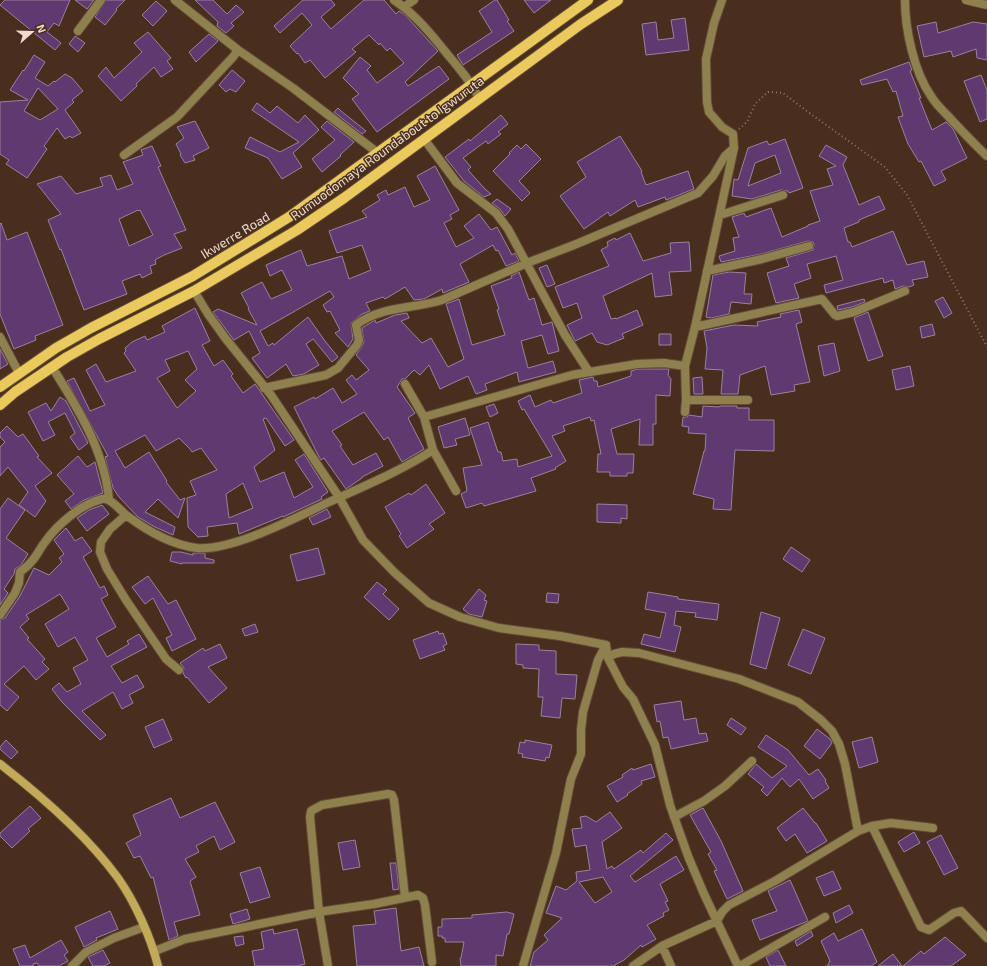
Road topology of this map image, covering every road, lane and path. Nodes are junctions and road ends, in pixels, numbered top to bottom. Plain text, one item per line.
1 (101, 0) edge
2 (175, 0) edge
3 (394, 0) edge
4 (414, 0) edge
5 (588, 0) edge
6 (618, 0) edge
7 (722, 0) edge
8 (905, 0) edge
9 (966, 0) edge
10 (987, 5) edge
11 (404, 7) junction
12 (78, 31) dead end
13 (238, 50) junction
14 (472, 85) junction
15 (480, 98) junction
16 (733, 134) junction
17 (424, 139) junction
18 (734, 148) junction
19 (378, 152) junction
20 (124, 155) dead end
21 (987, 156) edge
22 (783, 196) dead end
23 (720, 215) junction
24 (809, 246) dead end
25 (527, 263) junction
26 (707, 271) junction
27 (194, 291) junction
28 (905, 291) dead end
29 (695, 327) junction
30 (0, 337) edge
31 (987, 347) edge
32 (685, 366) junction
33 (52, 367) junction
34 (589, 372) junction
35 (19, 373) junction
36 (405, 384) dead end
37 (0, 387) edge
38 (264, 388) junction
39 (686, 400) junction
40 (748, 400) dead end
41 (0, 405) edge
42 (685, 412) dead end
43 (424, 417) junction
44 (433, 450) junction
45 (456, 491) dead end
46 (339, 498) junction
47 (110, 500) junction
48 (126, 515) junction
49 (0, 615) edge
50 (606, 645) junction
51 (608, 658) junction
52 (179, 670) dead end
53 (752, 761) dead end
54 (0, 764) edge
55 (674, 817) junction
56 (872, 826) junction
57 (933, 828) dead end
58 (858, 830) junction
59 (405, 897) junction
60 (319, 912) junction
61 (826, 917) dead end
62 (716, 921) junction
63 (144, 927) junction
64 (987, 938) edge
65 (662, 946) junction
66 (155, 951) junction
67 (432, 962) dead end
68 (72, 966) edge
69 (158, 966) edge
70 (328, 966) edge
71 (523, 966) edge
72 (633, 966) edge
73 (671, 966) edge
74 (739, 966) edge

1 - 12 street
2 - 13 street
3 - 11 street
4 - 11 street
5 - 14 main road, Ikwerre Road
6 - 15 main road, Rumuodomaya Roundabout to Igwuruta
7 - 16 street
8 - 21 street
9 - 10 street
11 - 14 street
13 - 19 street
13 - 20 street
14 - 15 street
14 - 19 main road, Ikwerre Road
15 - 17 main road, Rumuodomaya Roundabout to Igwuruta
16 - 18 street
16 - 31 path
17 - 25 street
17 - 27 main road, Rumuodomaya Roundabout to Igwuruta
18 - 23 street
18 - 25 street
19 - 35 main road, Ikwerre Road
22 - 23 street
23 - 26 street
24 - 26 street
25 - 34 street
25 - 38 street
26 - 29 street
27 - 33 main road, Rumuodomaya Roundabout to Igwuruta
27 - 38 street
28 - 29 street
29 - 32 street
30 - 35 street
32 - 34 street
32 - 39 street
33 - 41 main road, Rumuodomaya Roundabout to Igwuruta
33 - 47 street
34 - 43 street
35 - 37 main road, Ikwerre Road
36 - 43 street
38 - 46 street
39 - 40 street
39 - 42 street
43 - 44 street
44 - 45 street
44 - 46 street
46 - 48 street
46 - 50 street
47 - 48 street
47 - 49 street
48 - 52 street
50 - 51 street
50 - 71 street
51 - 55 street
51 - 58 street
53 - 55 street
54 - 63 street
55 - 62 street
56 - 57 street
56 - 58 street
56 - 64 street
58 - 62 street
59 - 60 street
59 - 60 street
59 - 67 street
60 - 66 street
60 - 70 street
61 - 74 street
62 - 65 street
62 - 74 street
63 - 66 street
63 - 68 street
65 - 72 street
65 - 73 street
66 - 69 street

